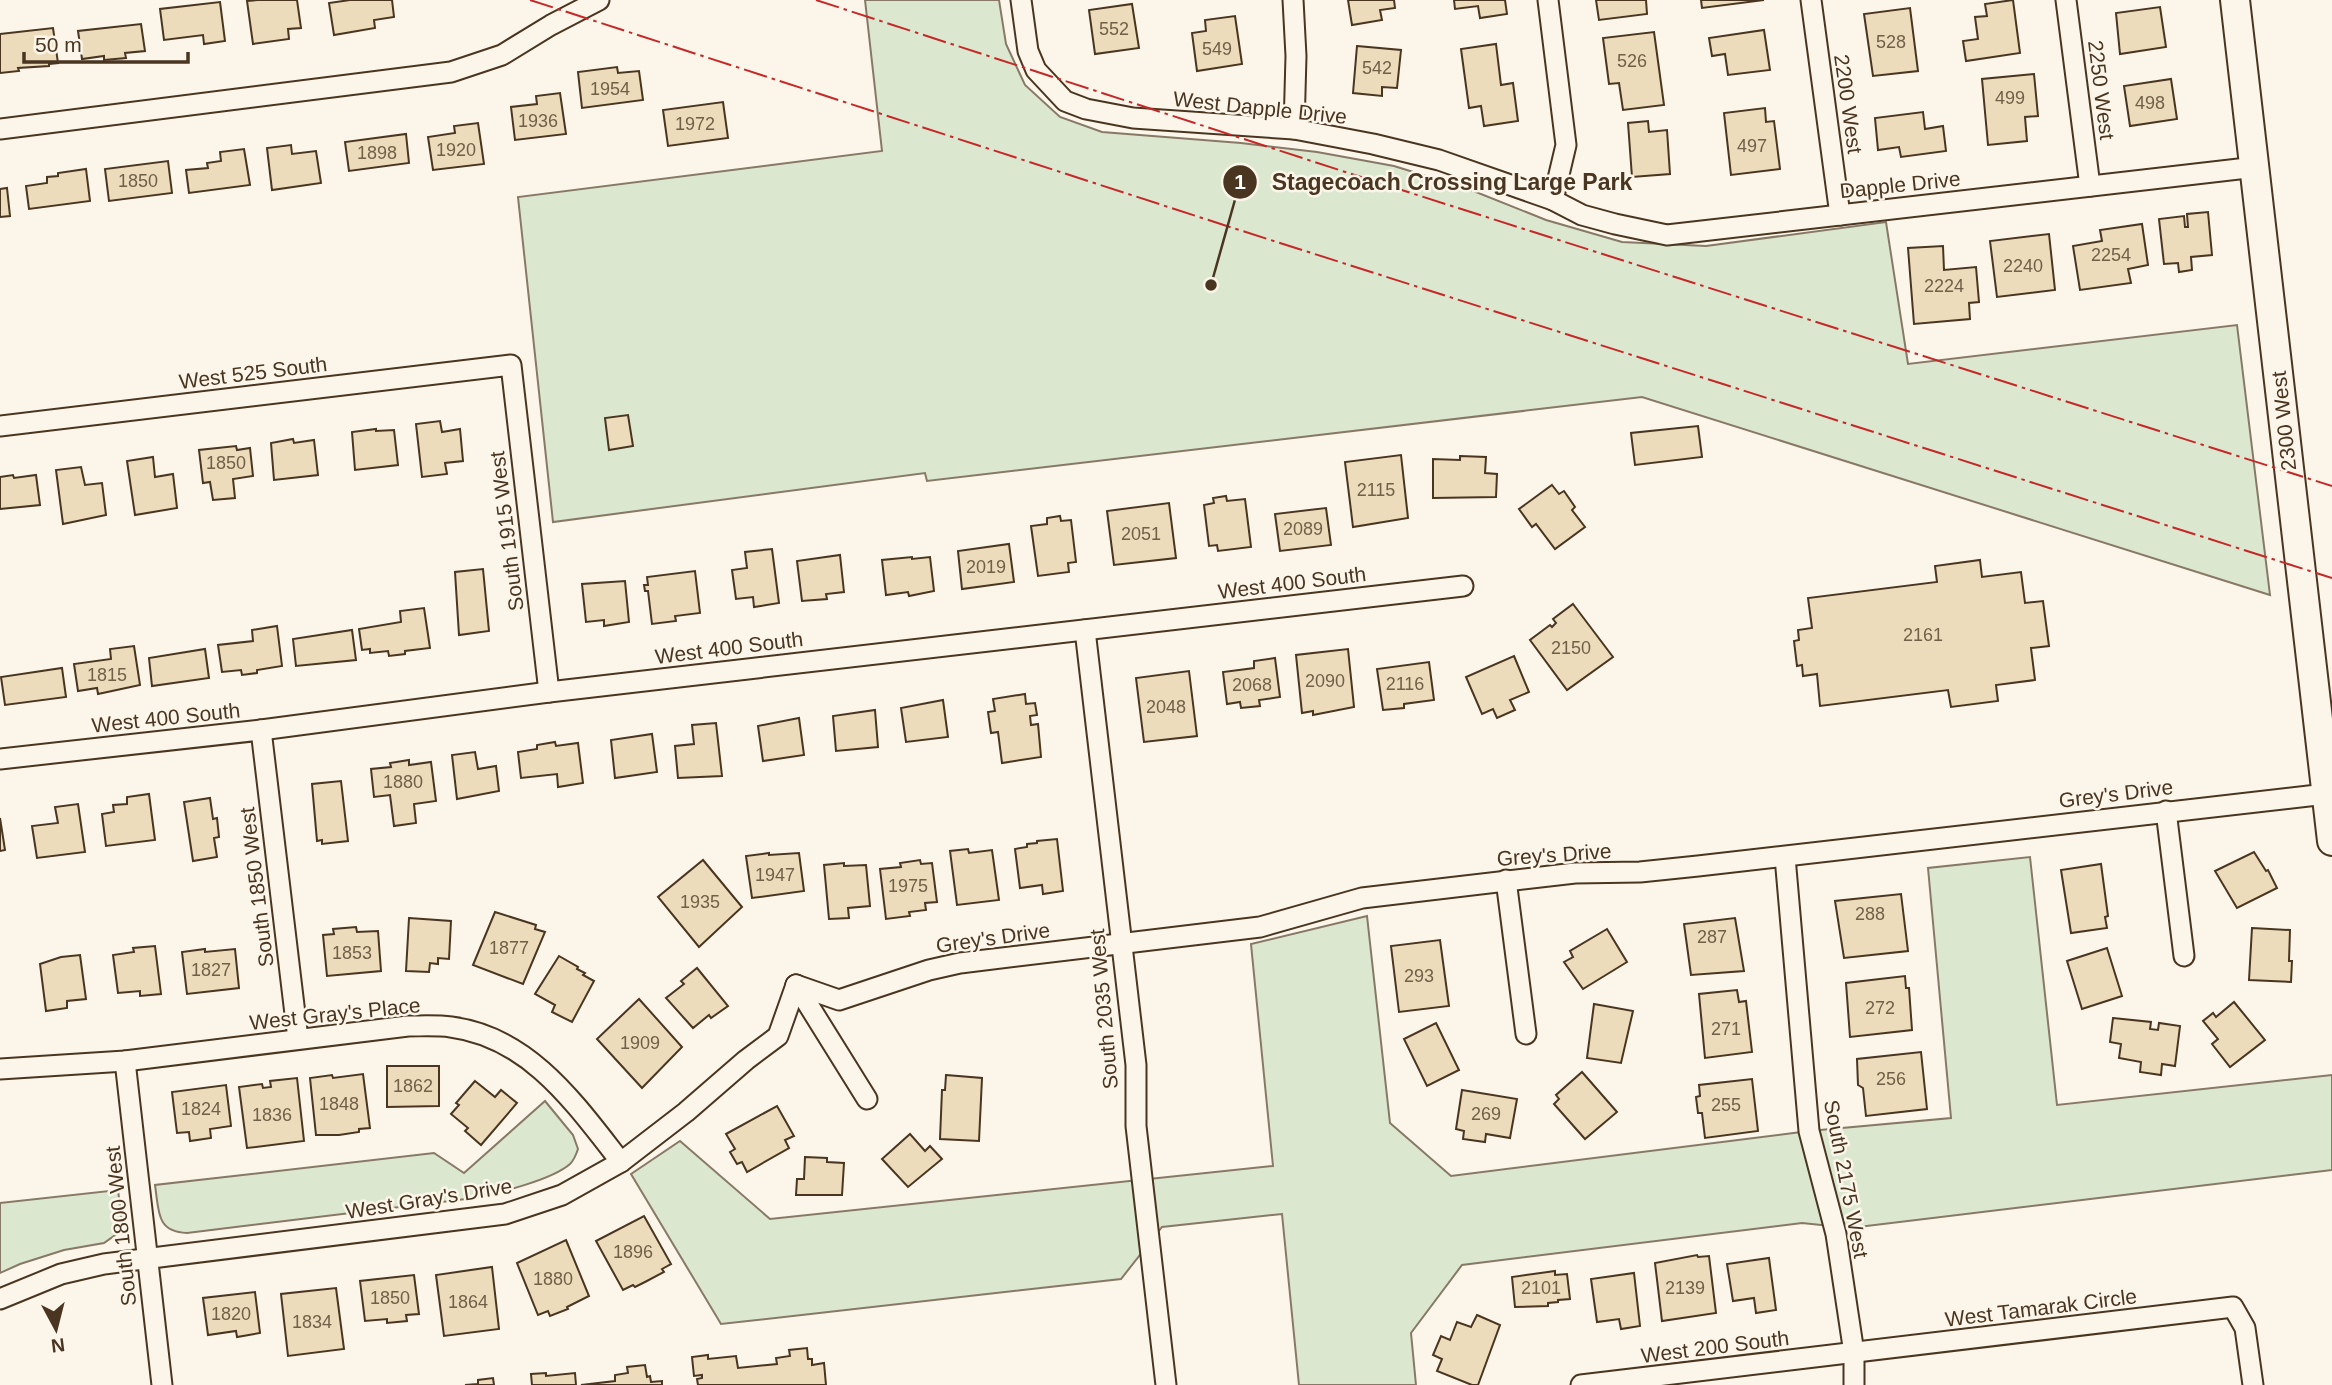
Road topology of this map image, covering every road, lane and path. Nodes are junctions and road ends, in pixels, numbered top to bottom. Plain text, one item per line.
1 (599, 0) edge
2 (1021, 0) edge
3 (1293, 0) edge
4 (1548, 0) edge
5 (1811, 0) edge
6 (2066, 0) edge
7 (2235, 0) edge
8 (0, 129) edge
9 (1294, 130) junction
10 (2256, 167) junction
11 (2090, 186) junction
12 (1553, 200) junction
13 (1840, 215) junction
14 (511, 365) joint
15 (0, 426) edge
16 (1464, 586) dead end
17 (1085, 630) junction
18 (549, 692) junction
19 (261, 730) junction
20 (0, 759) edge
21 (2326, 794) junction
22 (2166, 811) junction
23 (2332, 841) edge
24 (1785, 857) junction
25 (1506, 880) junction
26 (1122, 944) junction
27 (2184, 956) dead end
28 (796, 985) junction
29 (1525, 1034) dead end
30 (298, 1039) junction
31 (125, 1061) junction
32 (0, 1069) edge
33 (867, 1100) dead end
34 (621, 1163) junction
35 (148, 1259) junction
36 (0, 1299) edge
37 (1854, 1353) junction
38 (162, 1385) edge
39 (1167, 1385) edge
40 (1580, 1385) edge
41 (1854, 1385) edge
42 (2253, 1385) edge

1 - 8 street
2 - 9 street, West Dapple Drive
3 - 9 street
4 - 12 street
5 - 13 street, 2200 West
6 - 11 street, 2250 West
7 - 10 main road, 2300 West
9 - 12 street, West Dapple Drive
10 - 11 street, Dapple Drive
10 - 21 main road, 2300 West
11 - 13 street, Dapple Drive
12 - 13 street, Dapple Drive
14 - 15 street, West 525 South
14 - 18 street, South 1915 West
16 - 17 street, West 400 South
17 - 18 street, West 400 South
17 - 26 street, South 2035 West
18 - 19 street, West 400 South
19 - 20 street, West 400 South
19 - 30 street, South 1850 West
21 - 22 street, Grey's Drive
21 - 23 main road, 2300 West
22 - 24 street, Grey's Drive
22 - 27 street
24 - 25 street, Grey's Drive
24 - 37 street, South 2175 West
25 - 26 street, Grey's Drive
25 - 29 street
26 - 28 street, Grey's Drive
26 - 39 street, South 2035 West
28 - 33 street
28 - 34 street, West Gray's Drive
30 - 31 street, West Gray's Place
30 - 34 street, West Gray's Place
31 - 32 street, West Gray's Place
31 - 35 street, South 1800 West
34 - 35 street, West Gray's Drive
35 - 36 street, West Gray's Drive
35 - 38 street, South 1800 West
37 - 40 street, West 200 South
37 - 41 street, South 2175 West
37 - 42 street, West Tamarak Circle

